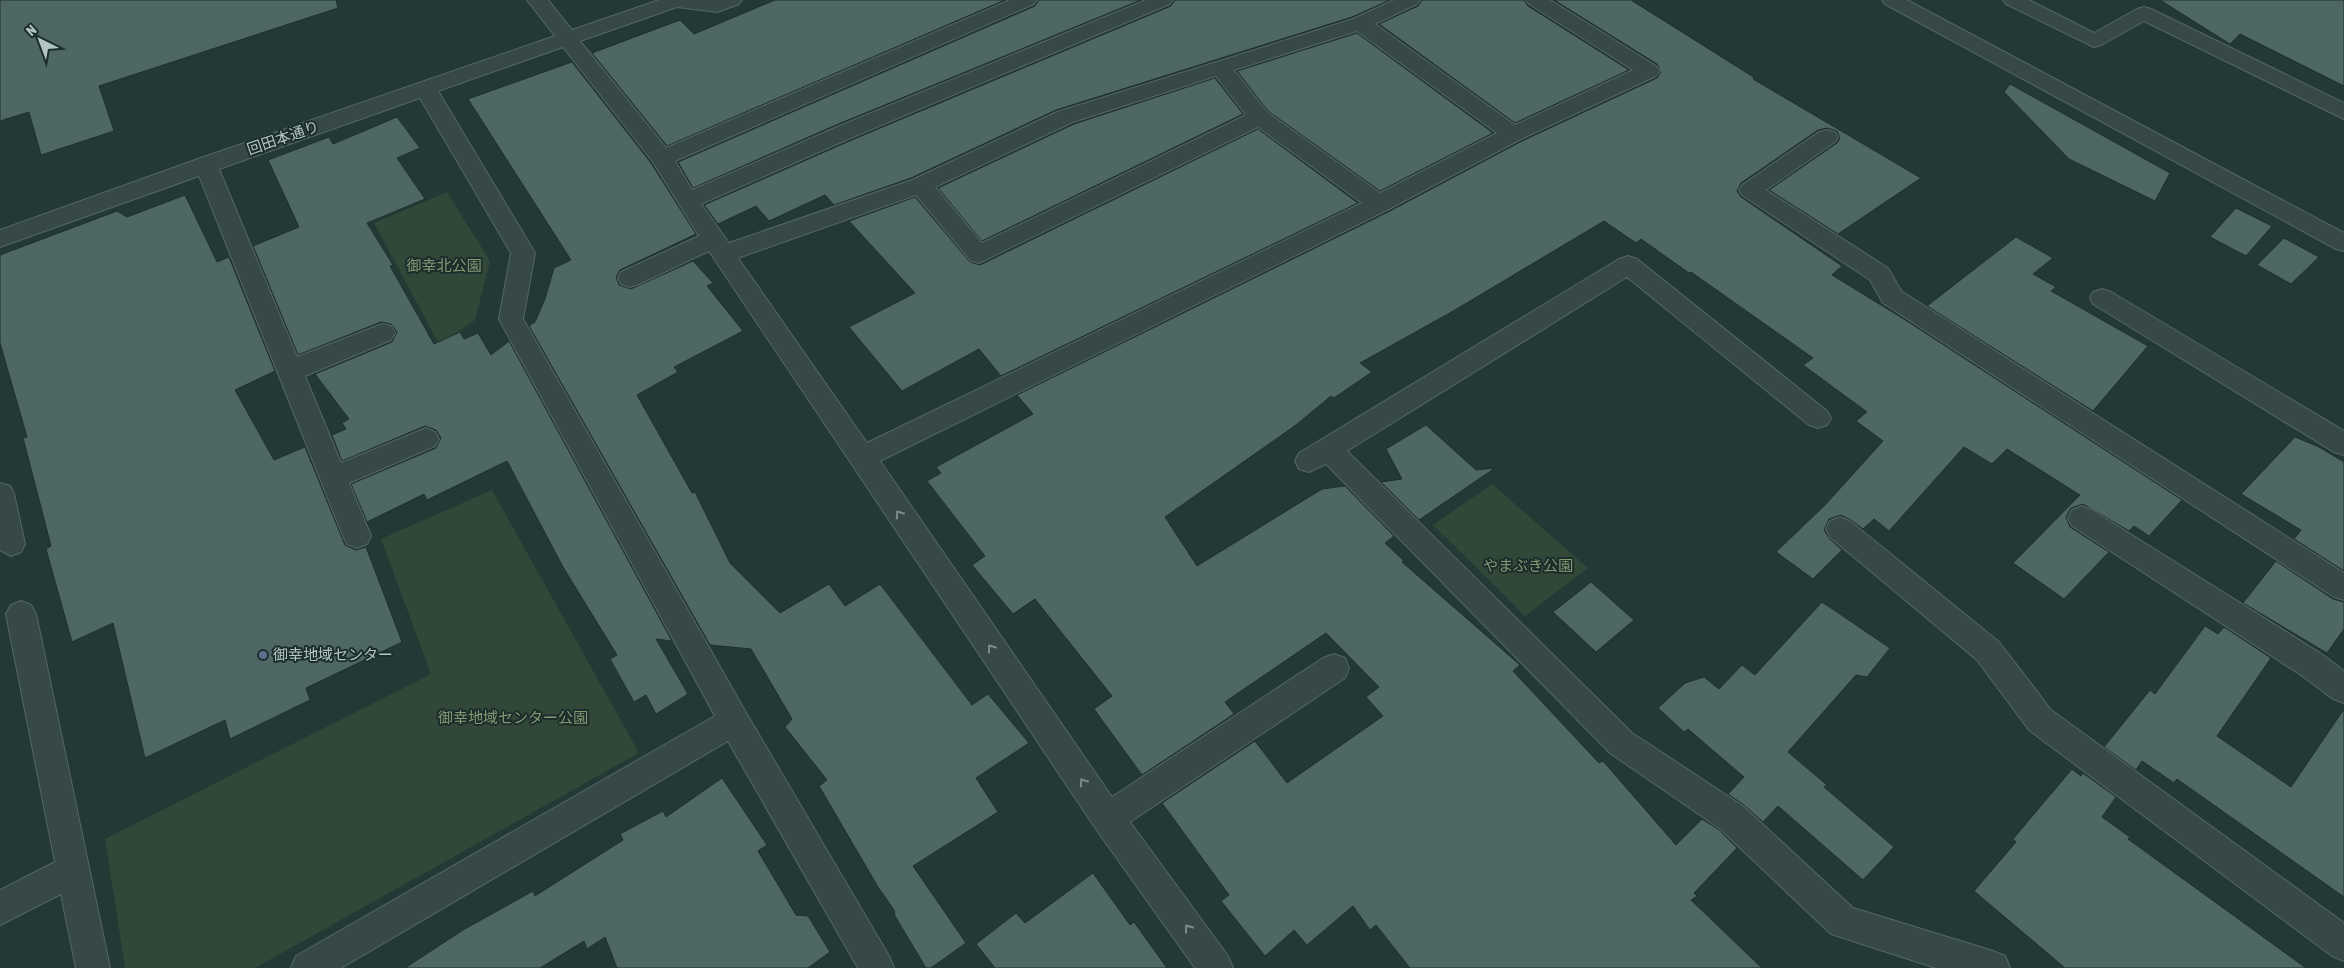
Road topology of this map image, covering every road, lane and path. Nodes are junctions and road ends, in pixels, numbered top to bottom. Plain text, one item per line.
1 (537, 0) edge
2 (732, 0) edge
3 (1027, 0) edge
4 (1163, 0) edge
5 (1410, 0) edge
6 (1536, 0) edge
7 (1892, 0) edge
8 (2013, 0) edge
9 (2162, 0) edge
10 (2146, 13) junction
11 (1360, 23) junction
12 (567, 39) junction
13 (1220, 66) junction
14 (426, 89) junction
15 (2344, 112) edge
16 (1259, 116) junction
17 (1513, 134) junction
18 (1826, 137) dead end
19 (662, 158) junction
20 (206, 164) junction
21 (920, 185) junction
22 (687, 202) junction
23 (1379, 204) junction
24 (0, 239) edge
25 (2344, 243) edge
26 (719, 246) junction
27 (630, 278) dead end
28 (2102, 298) dead end
29 (382, 333) dead end
30 (290, 371) junction
31 (1818, 418) dead end
32 (426, 439) dead end
33 (2344, 444) edge
34 (861, 458) junction
35 (334, 478) junction
36 (0, 494) edge
37 (2082, 518) dead end
38 (1840, 528) dead end
39 (357, 536) dead end
40 (11, 544) dead end
41 (2344, 588) edge
42 (21, 614) dead end
43 (1334, 668) dead end
44 (2344, 689) edge
45 (734, 721) junction
46 (1108, 818) junction
47 (72, 871) junction
48 (0, 908) edge
49 (2344, 944) edge
50 (93, 968) edge
51 (308, 968) edge
52 (877, 968) edge
53 (1216, 968) edge
54 (1993, 968) edge

1 - 12 street
2 - 12 street, 回田本通り
3 - 19 street
4 - 22 street
5 - 11 street
6 - 17 street
7 - 25 street
8 - 10 street
9 - 10 street
10 - 15 street
11 - 13 street
11 - 17 street
12 - 14 street, 回田本通り
12 - 19 street
13 - 16 street
13 - 21 street
14 - 20 street, 回田本通り
14 - 45 street
16 - 21 street
16 - 23 street
17 - 23 street
18 - 41 street
19 - 22 street
20 - 24 street, 回田本通り
20 - 30 street
21 - 26 street
22 - 26 street
23 - 34 street
26 - 27 street
26 - 34 street
28 - 33 street
29 - 30 street
30 - 35 street
31 - 54 street
32 - 35 street
46 -> 34 street
35 - 39 street
36 - 40 street
37 - 44 street
38 - 49 street
42 - 47 street
43 - 46 street
45 - 51 street
45 - 52 street
53 -> 46 street
47 - 48 street
47 - 50 street

